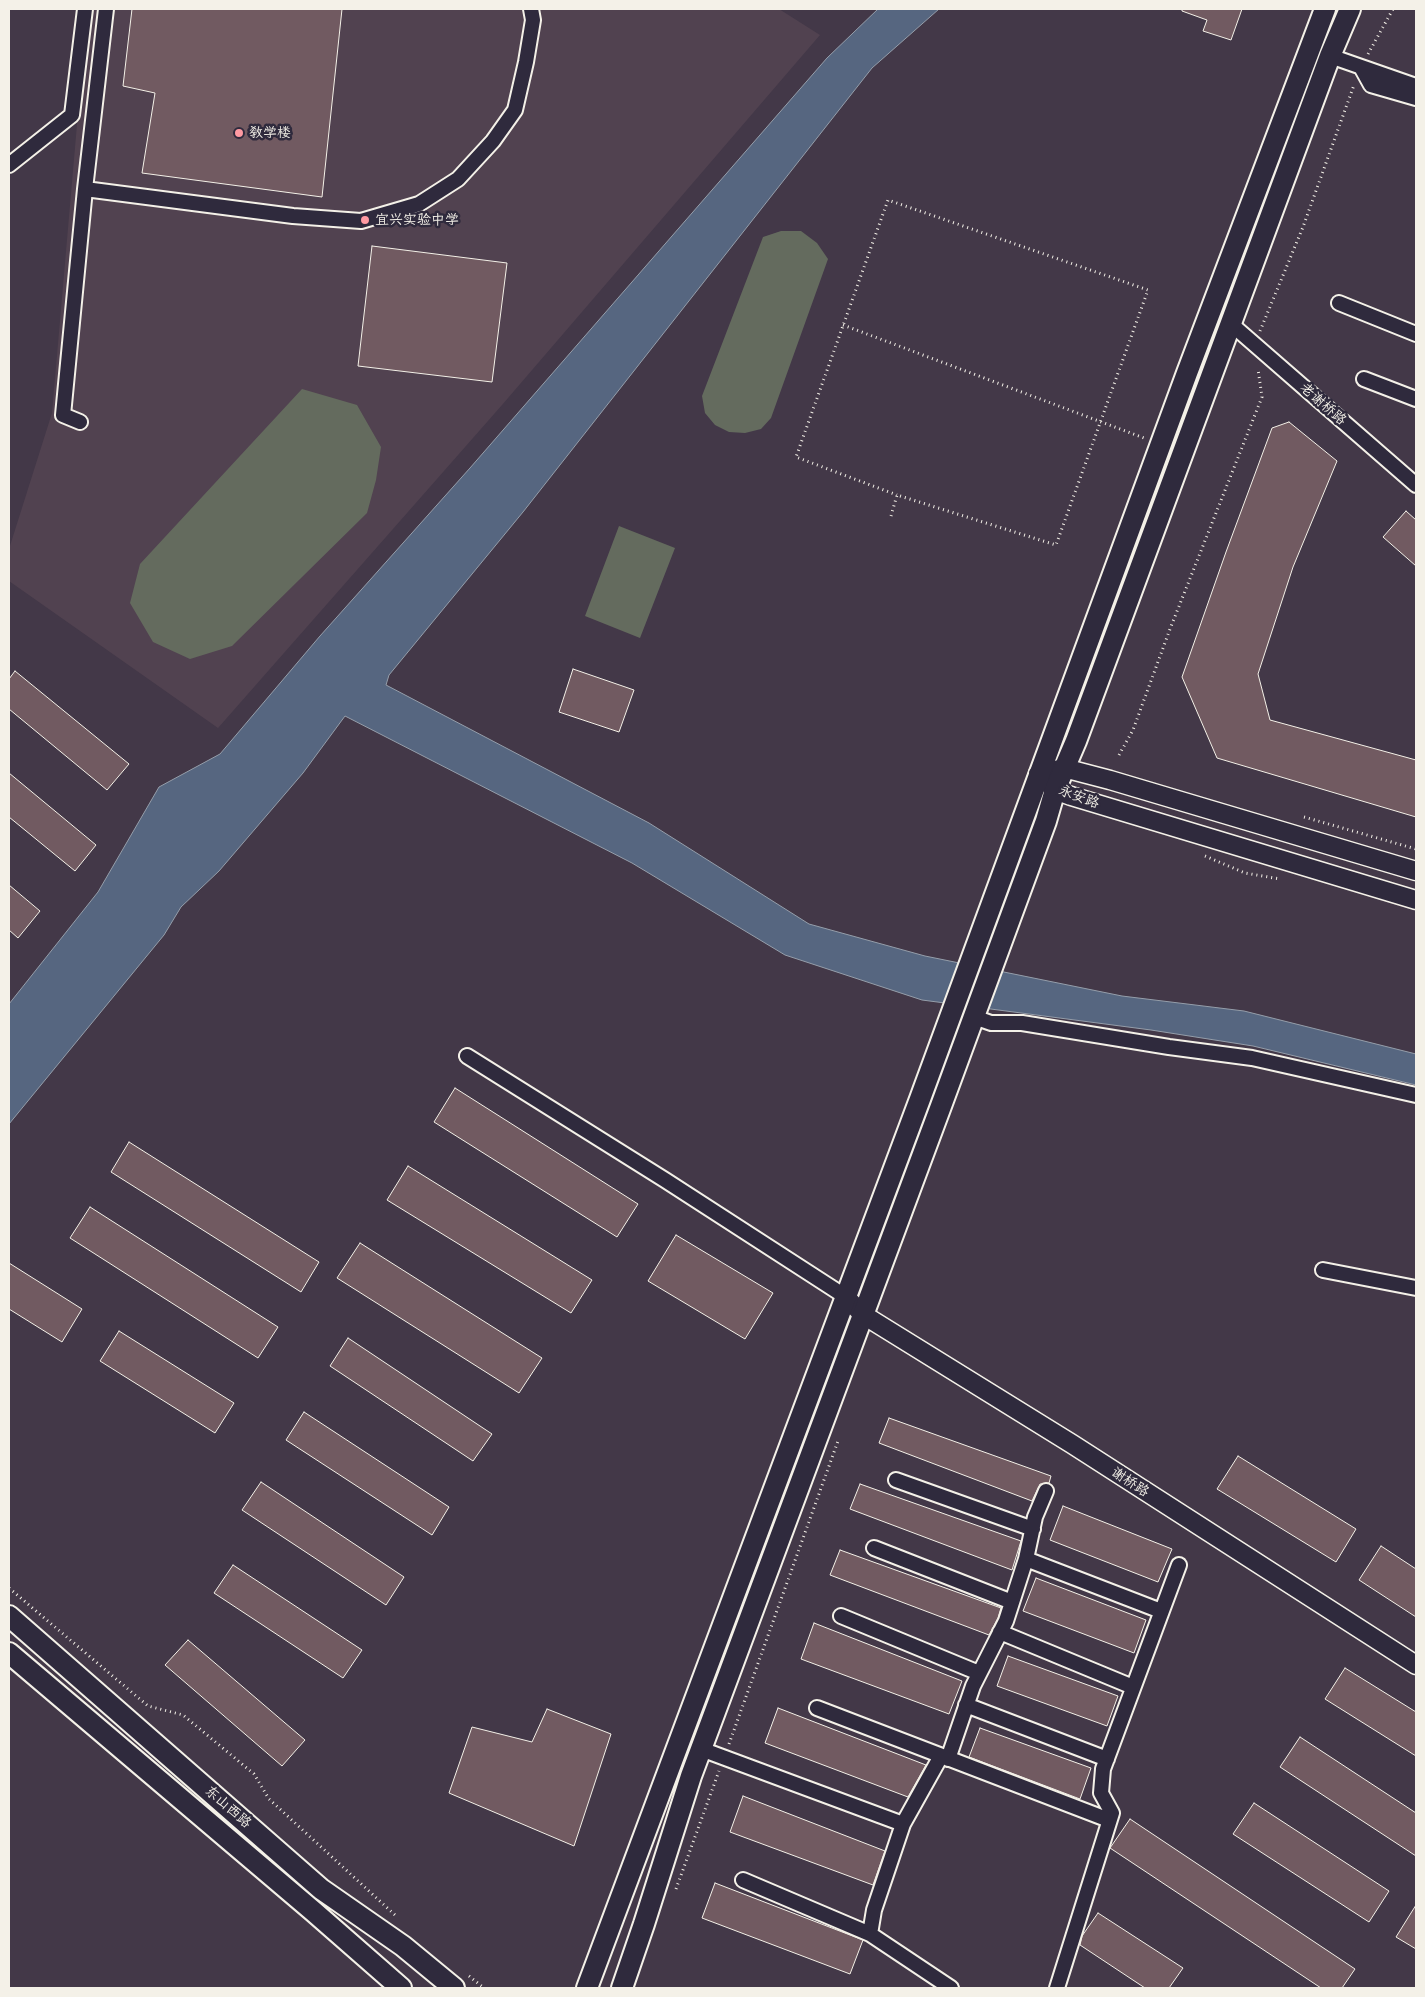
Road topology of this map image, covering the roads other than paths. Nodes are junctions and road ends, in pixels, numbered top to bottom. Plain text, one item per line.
1 (85, 9) edge
2 (106, 9) edge
3 (531, 9) edge
4 (1325, 9) edge
5 (1350, 9) edge
6 (1330, 56) junction
7 (1361, 67) junction
8 (1416, 86) edge
9 (1416, 98) edge
10 (9, 164) edge
11 (86, 189) junction
12 (1339, 303) dead end
13 (1230, 323) junction
14 (1416, 334) edge
15 (1364, 379) dead end
16 (1416, 399) edge
17 (80, 422) dead end
18 (1415, 481) edge
19 (1064, 768) junction
20 (1038, 774) junction
21 (1056, 790) junction
22 (1416, 871) edge
23 (1416, 900) edge
24 (974, 1017) junction
25 (467, 1056) dead end
26 (1416, 1095) edge
27 (1324, 1270) dead end
28 (1416, 1288) edge
29 (846, 1297) junction
30 (862, 1314) junction
31 (896, 1480) dead end
32 (1046, 1491) dead end
33 (1033, 1529) junction
34 (874, 1548) dead end
35 (1026, 1559) junction
36 (1179, 1565) dead end
37 (1012, 1602) junction
38 (1162, 1611) junction
39 (9, 1616) edge
40 (841, 1616) dead end
41 (1000, 1632) junction
42 (9, 1653) edge
43 (1416, 1665) edge
44 (979, 1673) junction
45 (1133, 1687) junction
46 (966, 1704) junction
47 (817, 1708) dead end
48 (701, 1748) junction
49 (944, 1757) junction
50 (1107, 1759) junction
51 (1110, 1820) junction
52 (903, 1824) junction
53 (743, 1880) dead end
54 (870, 1934) junction
55 (932, 1983) edge
56 (393, 1986) edge
57 (454, 1988) edge
58 (587, 1988) edge
59 (622, 1988) edge
60 (951, 1988) edge
61 (1057, 1988) edge

1 - 10 street
2 - 11 street
3 - 11 street
4 - 20 main road
5 - 6 main road
6 - 7 street
6 - 13 main road
7 - 8 street
7 - 9 street
11 - 17 street
12 - 14 street
13 - 18 street, 老谢桥路
13 - 19 main road
15 - 16 street
19 - 20 street, 永安路
19 - 21 main road
19 - 22 street, 永安路
20 - 21 street, 永安路
20 - 29 main road
21 - 23 street, 永安路
21 - 24 main road
24 - 26 street
24 - 30 main road
25 - 29 street
27 - 28 street
29 - 30 street, 谢桥路
29 - 58 main road
30 - 43 street, 谢桥路
30 - 48 main road
31 - 33 street
32 - 33 street
33 - 35 street
34 - 37 street
35 - 37 street
35 - 38 street
36 - 38 street
37 - 41 street
38 - 45 street
39 - 57 main road, 东山西路
40 - 44 street
41 - 44 street
41 - 45 street
42 - 56 main road, 东山西路
44 - 46 street
45 - 50 street
46 - 49 street
46 - 50 street
47 - 49 street
48 - 52 street
48 - 59 main road
49 - 51 street
49 - 52 street
50 - 51 street
51 - 61 street
52 - 54 street
53 - 54 street
54 - 55 street
55 - 60 street

